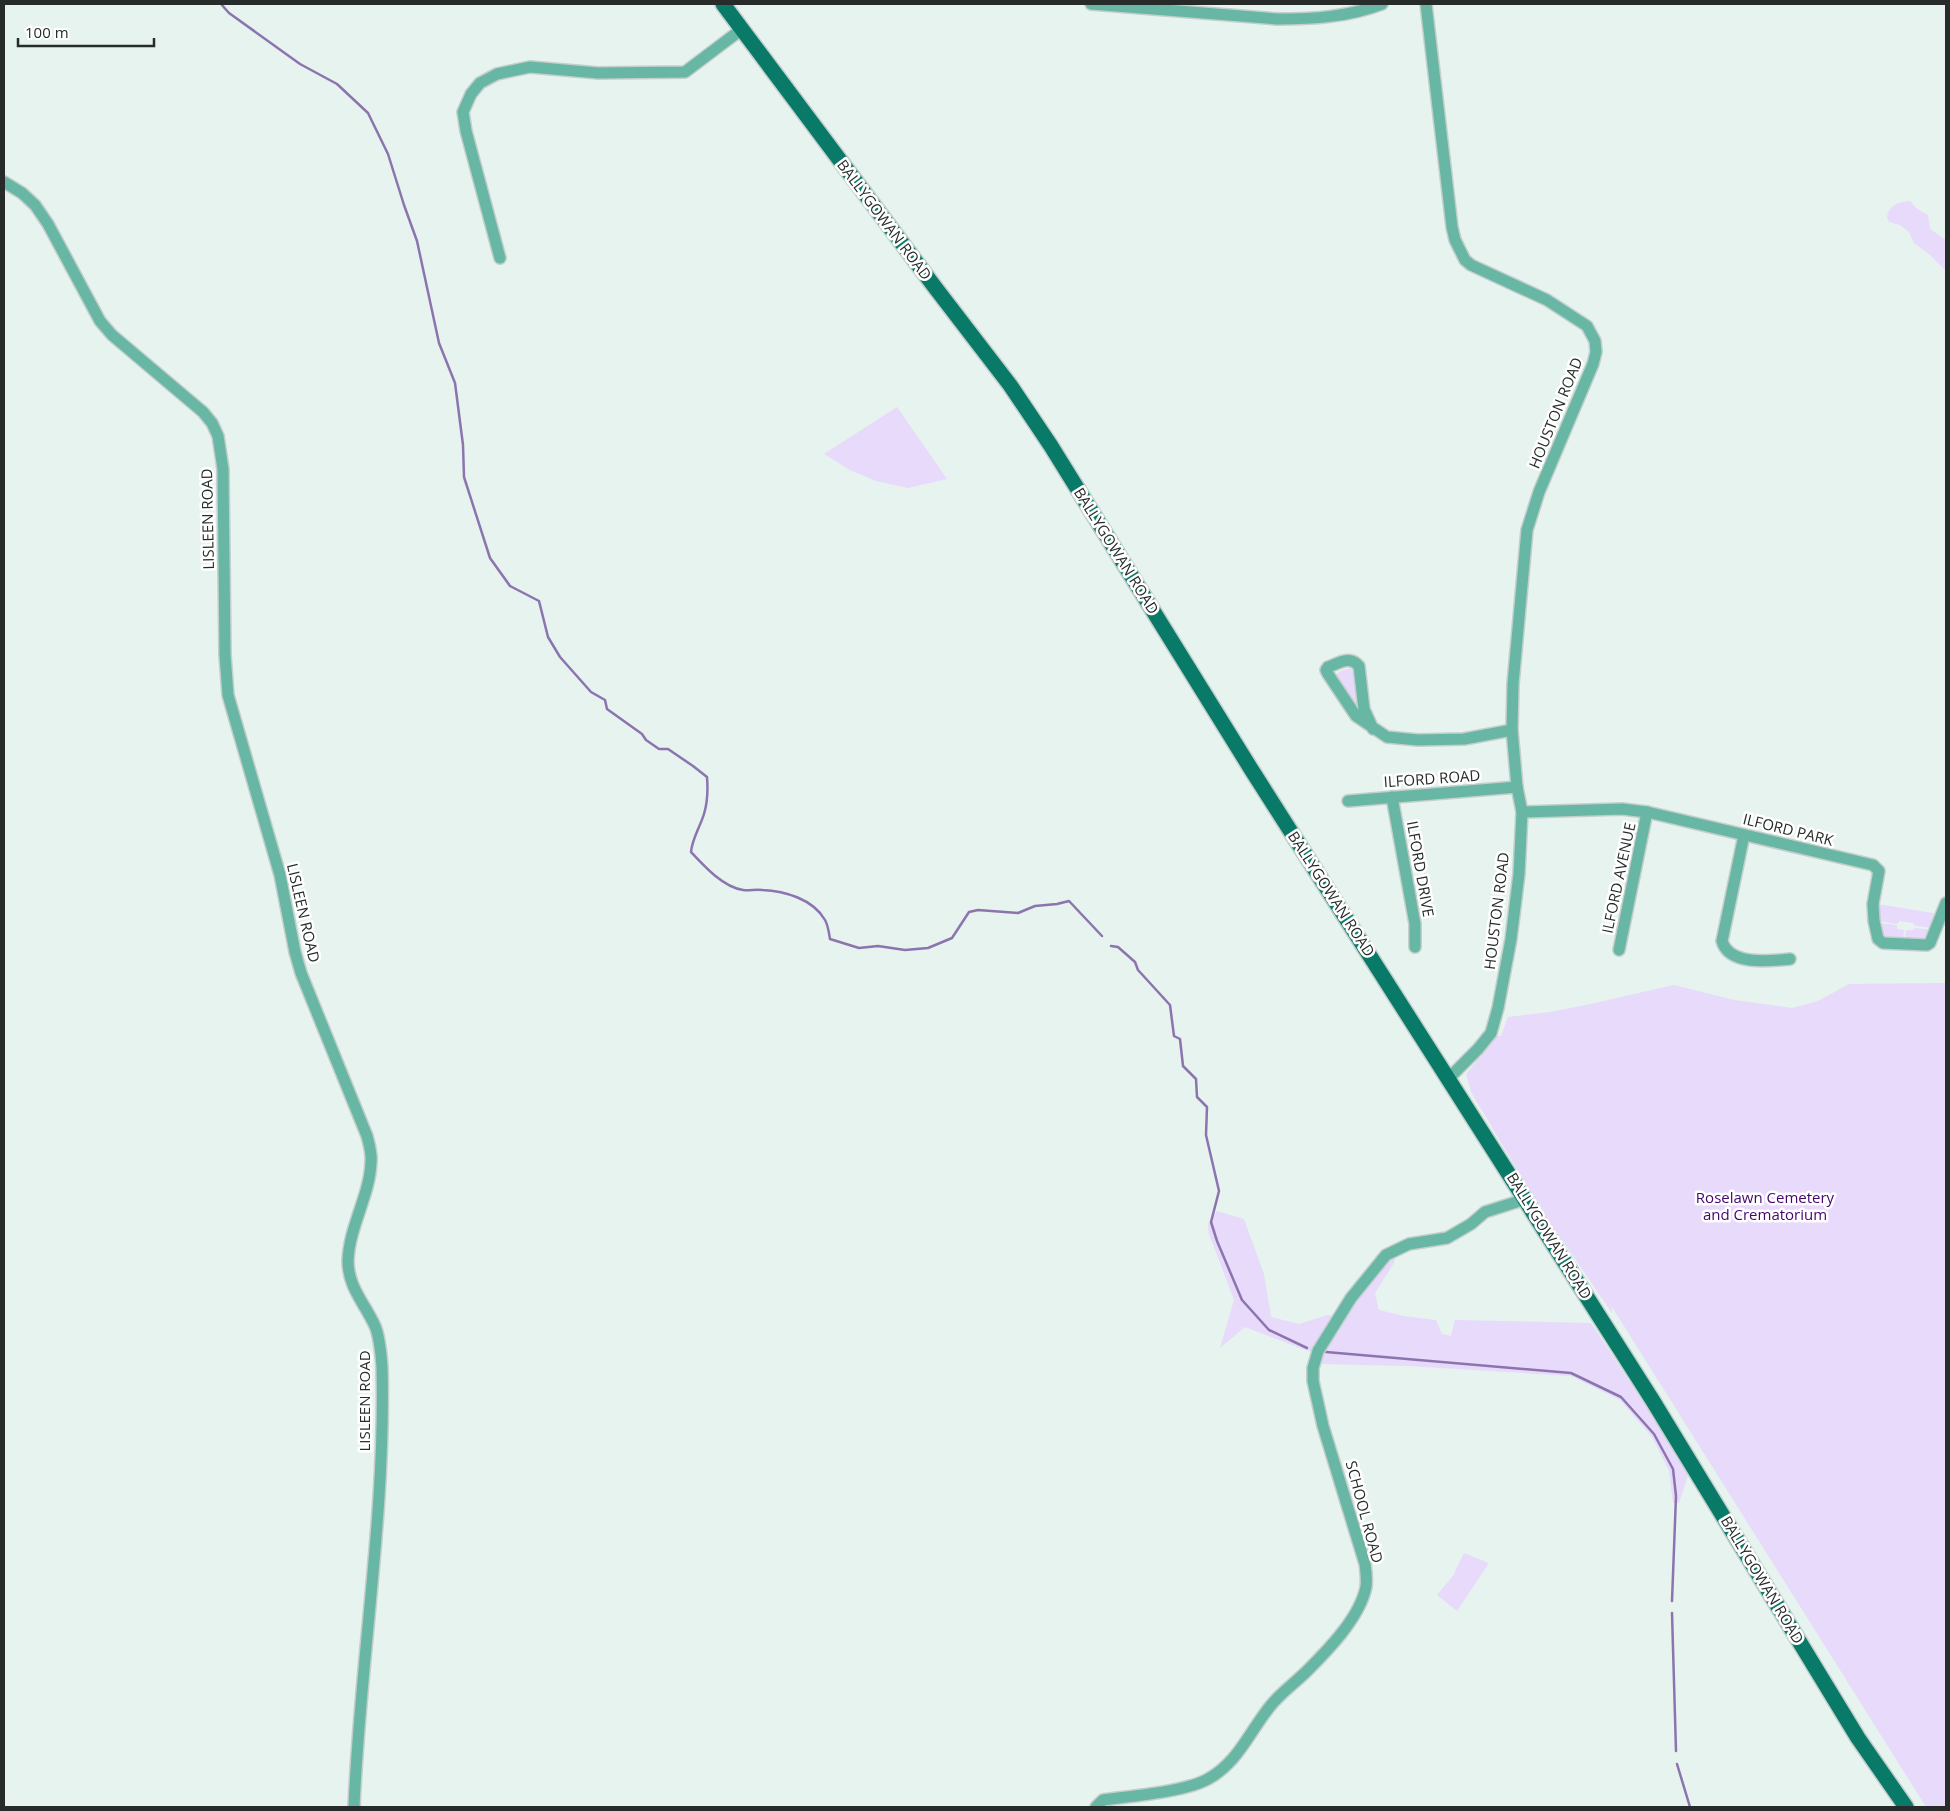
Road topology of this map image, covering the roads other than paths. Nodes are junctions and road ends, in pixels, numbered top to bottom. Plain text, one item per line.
1 (723, 4) edge
2 (1090, 4) edge
3 (1382, 4) edge
4 (1426, 4) edge
5 (1180, 8) edge
6 (742, 29) junction
7 (4, 182) edge
8 (500, 258) dead end
9 (1373, 729) junction
10 (1512, 730) junction
11 (1517, 787) junction
12 (1392, 797) junction
13 (1348, 801) dead end
14 (1522, 812) junction
15 (1647, 812) junction
16 (1744, 835) junction
17 (1946, 902) edge
18 (1415, 947) dead end
19 (1619, 950) dead end
20 (1790, 959) dead end
21 (1449, 1078) junction
22 (1526, 1199) junction
23 (354, 1807) edge
24 (1096, 1807) edge
25 (1906, 1807) edge

1 - 6 main road, BALLYGOWAN ROAD
2 - 5 street
3 - 5 street
4 - 10 street, HOUSTON ROAD
6 - 8 street
6 - 21 main road, BALLYGOWAN ROAD
7 - 23 street, LISLEEN ROAD
9 - 9 street
9 - 10 street
10 - 11 street, HOUSTON ROAD
11 - 12 street, ILFORD ROAD
11 - 14 street, HOUSTON ROAD
12 - 13 street, ILFORD ROAD
12 - 18 street, ILFORD DRIVE
14 - 15 street, ILFORD PARK
14 - 21 street, HOUSTON ROAD
15 - 16 street, ILFORD PARK
15 - 19 street, ILFORD AVENUE
16 - 17 street, ILFORD PARK
16 - 20 street
21 - 22 main road, BALLYGOWAN ROAD
22 - 24 street, SCHOOL ROAD
22 - 25 main road, BALLYGOWAN ROAD

